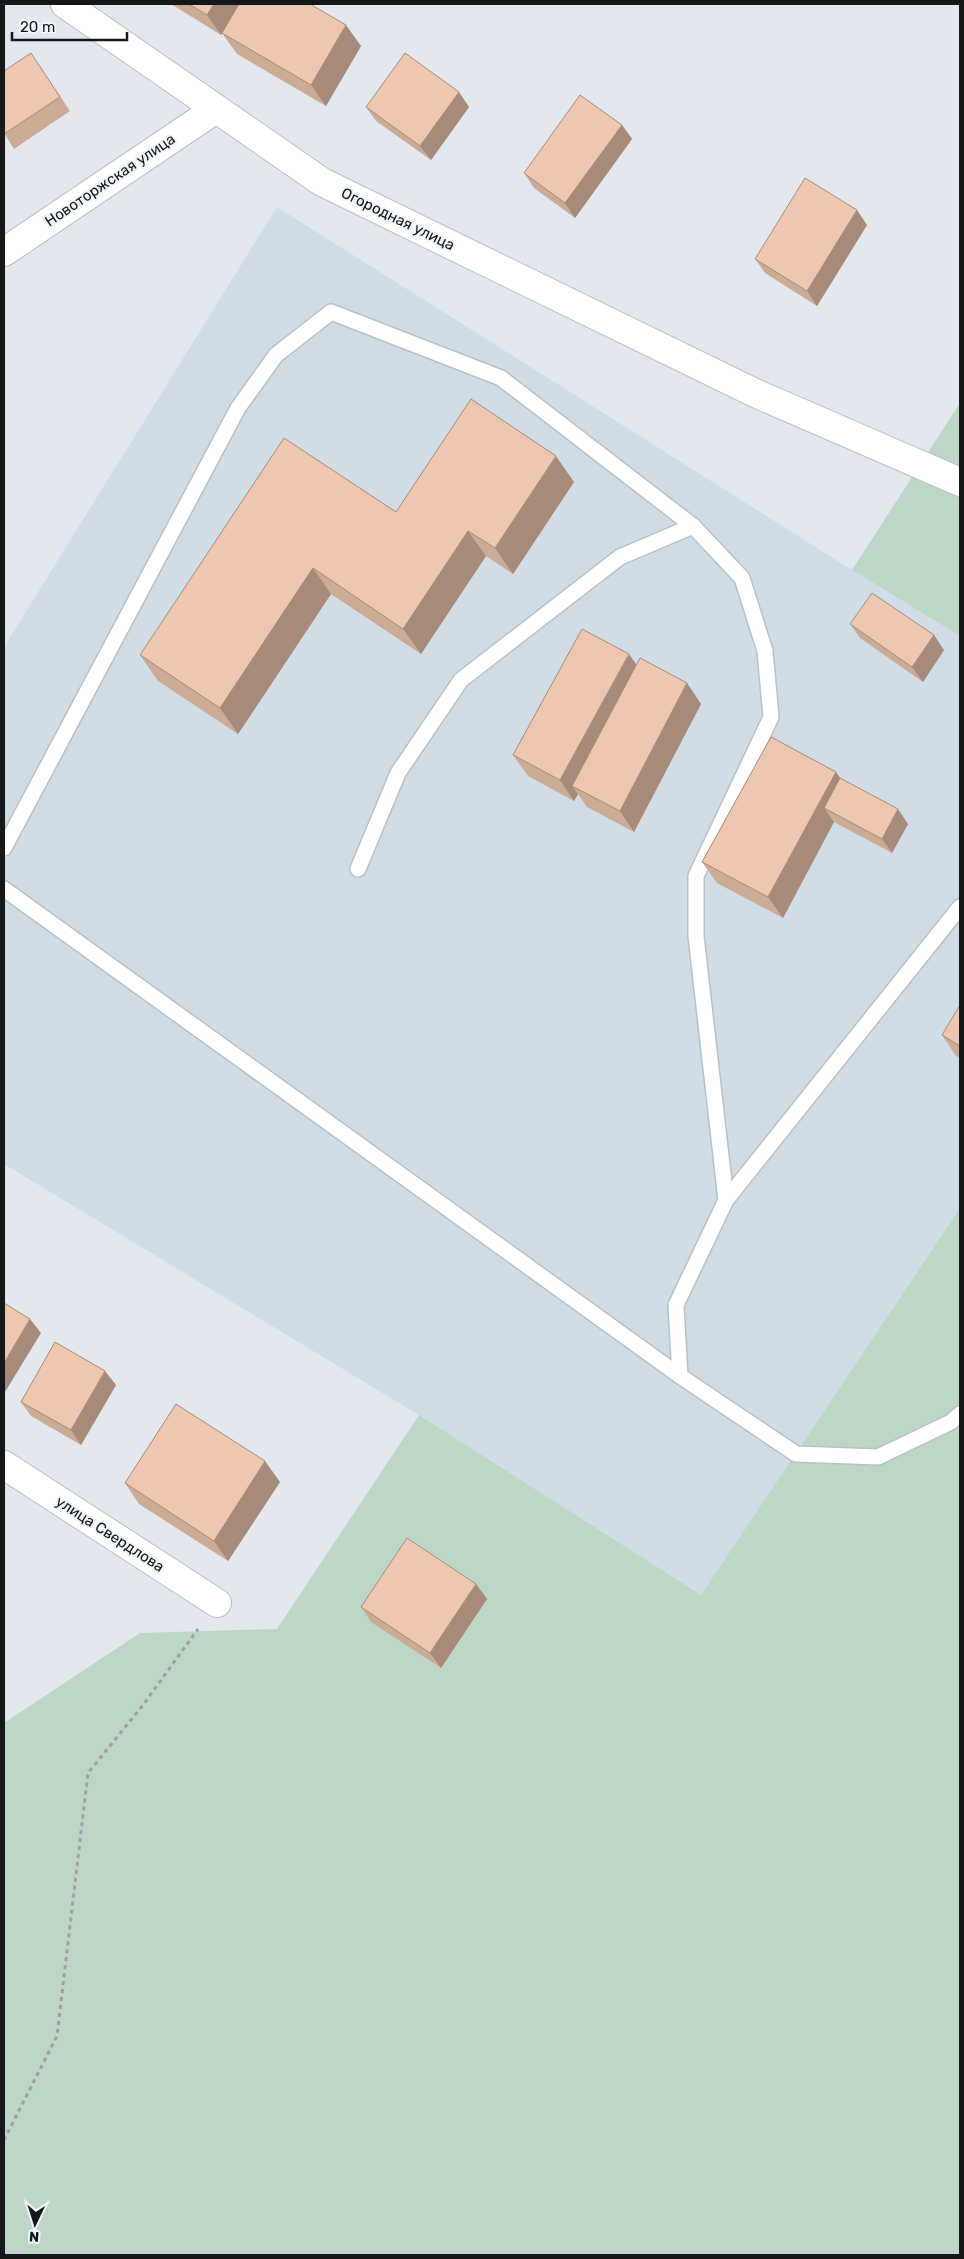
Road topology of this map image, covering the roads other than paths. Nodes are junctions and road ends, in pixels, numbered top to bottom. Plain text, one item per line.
1 (65, 4) edge
2 (216, 109) junction
3 (4, 252) edge
4 (960, 482) edge
5 (693, 526) junction
6 (4, 848) edge
7 (358, 869) dead end
8 (4, 889) edge
9 (960, 907) edge
10 (726, 1200) junction
11 (680, 1376) junction
12 (960, 1414) edge
13 (4, 1465) edge
14 (217, 1603) road end

1 - 2 street, Огородная улица
2 - 3 street, Новоторжская улица
2 - 4 street, Огородная улица
5 - 6 lane
5 - 7 lane
5 - 10 lane
8 - 11 lane
9 - 10 lane
10 - 11 lane
11 - 12 lane
13 - 14 street, улица Свердлова

